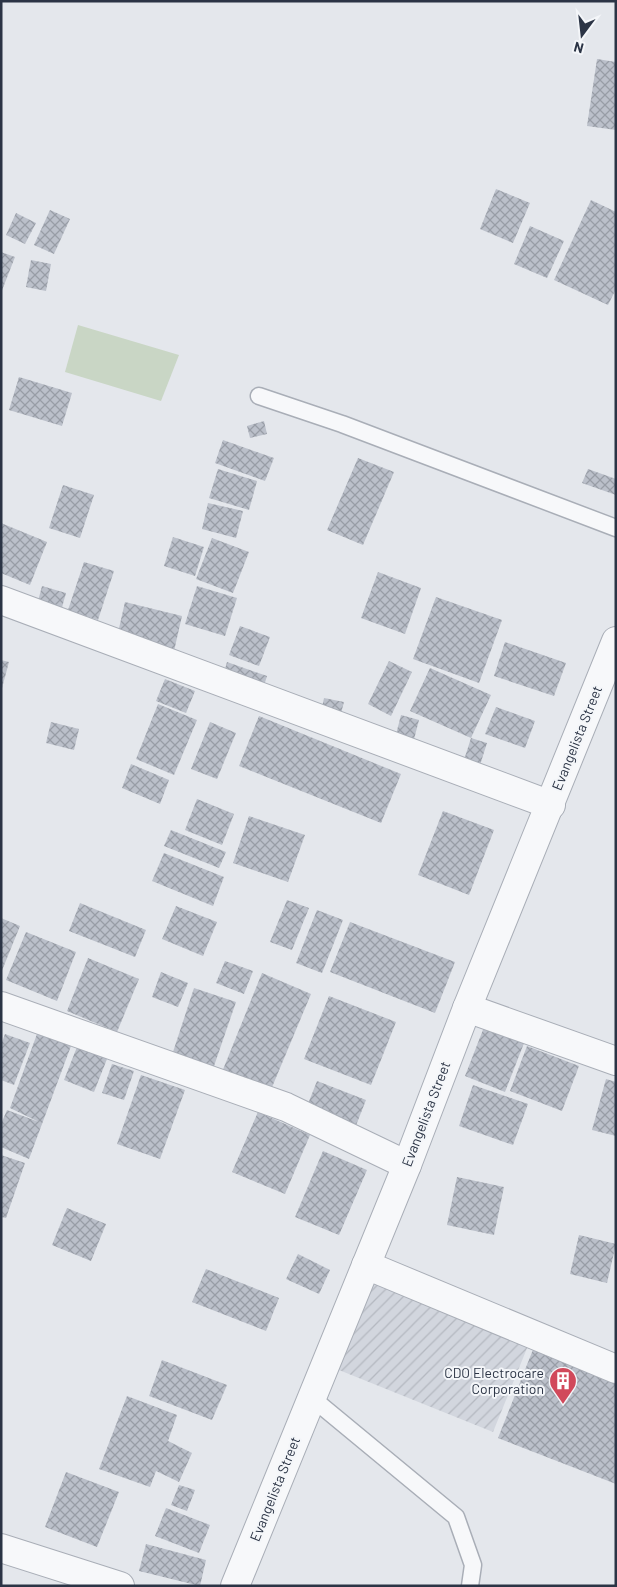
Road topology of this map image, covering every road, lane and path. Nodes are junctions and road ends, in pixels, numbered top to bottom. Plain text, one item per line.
1 (259, 396) dead end
2 (616, 528) edge
3 (1, 600) edge
4 (616, 641) edge
5 (550, 805) junction
6 (2, 1008) edge
7 (467, 1008) junction
8 (616, 1062) edge
9 (407, 1165) junction
10 (366, 1265) junction
11 (616, 1369) edge
12 (312, 1398) junction
13 (1, 1548) edge
14 (120, 1586) edge
15 (235, 1586) edge
16 (470, 1586) edge

1 - 2 lane
3 - 5 street
4 - 5 street, Evangelista Street
5 - 7 street, Evangelista Street
6 - 9 street
7 - 8 street
7 - 9 street, Evangelista Street
9 - 10 street, Evangelista Street
10 - 11 street
10 - 12 street, Evangelista Street
12 - 15 street, Evangelista Street
12 - 16 lane
13 - 14 street

